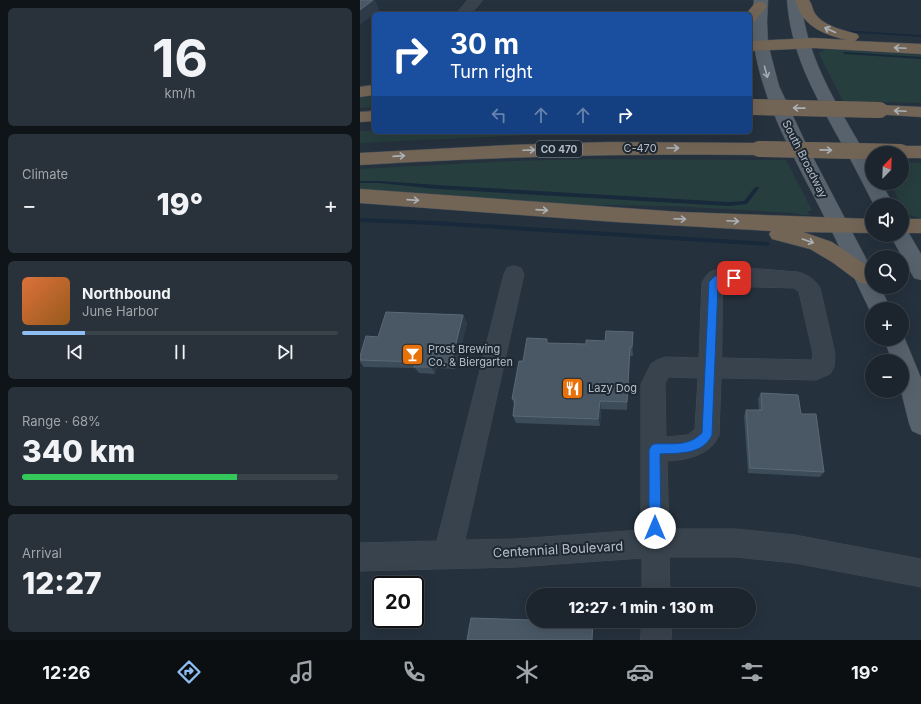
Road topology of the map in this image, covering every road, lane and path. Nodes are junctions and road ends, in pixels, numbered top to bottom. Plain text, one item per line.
1 (476, 0) edge
2 (794, 0) edge
3 (802, 0) edge
4 (761, 3) edge
5 (465, 12) edge
6 (752, 15) edge
7 (801, 43) junction
8 (755, 45) edge
9 (880, 46) junction
10 (921, 49) edge
11 (372, 90) edge
12 (360, 92) edge
13 (752, 107) edge
14 (921, 112) edge
15 (372, 116) edge
16 (360, 117) edge
17 (921, 152) edge
18 (360, 159) edge
19 (360, 196) edge
20 (880, 198) edge
21 (759, 223) junction
22 (839, 225) junction
23 (865, 226) edge
24 (909, 226) edge
25 (921, 226) edge
26 (904, 242) edge
27 (921, 272) edge
28 (514, 274) dead end
29 (865, 274) edge
30 (865, 275) edge
31 (898, 346) edge
32 (710, 368) junction
33 (921, 423) edge
34 (654, 450) junction
35 (655, 543) junction
36 (448, 554) junction
37 (360, 557) edge
38 (921, 573) edge
39 (656, 588) edge
40 (657, 628) edge
41 (656, 640) edge

1 - 5 street
2 - 7 main road
9 -> 3 highway
4 - 6 highway
4 - 8 main road, South Broadway
7 - 8 highway
7 - 9 highway
7 - 20 main road
8 -> 22 main road, South Broadway
10 -> 9 highway
11 - 12 highway
14 -> 13 highway, bridge
15 - 16 highway
18 -> 17 highway, C-470 / CO 470, bridge
19 -> 21 highway
21 - 22 highway
21 -> 30 highway
22 - 23 highway
22 - 29 main road, South Broadway
24 - 25 highway
26 - 27 main road
28 - 36 street
31 - 33 main road
32 - 32 street
32 - 34 street
32 - 34 street
34 - 35 street
35 - 36 street, Centennial Boulevard
35 - 38 street, Centennial Boulevard
35 - 39 street
36 - 37 street, Centennial Boulevard
40 - 41 street

